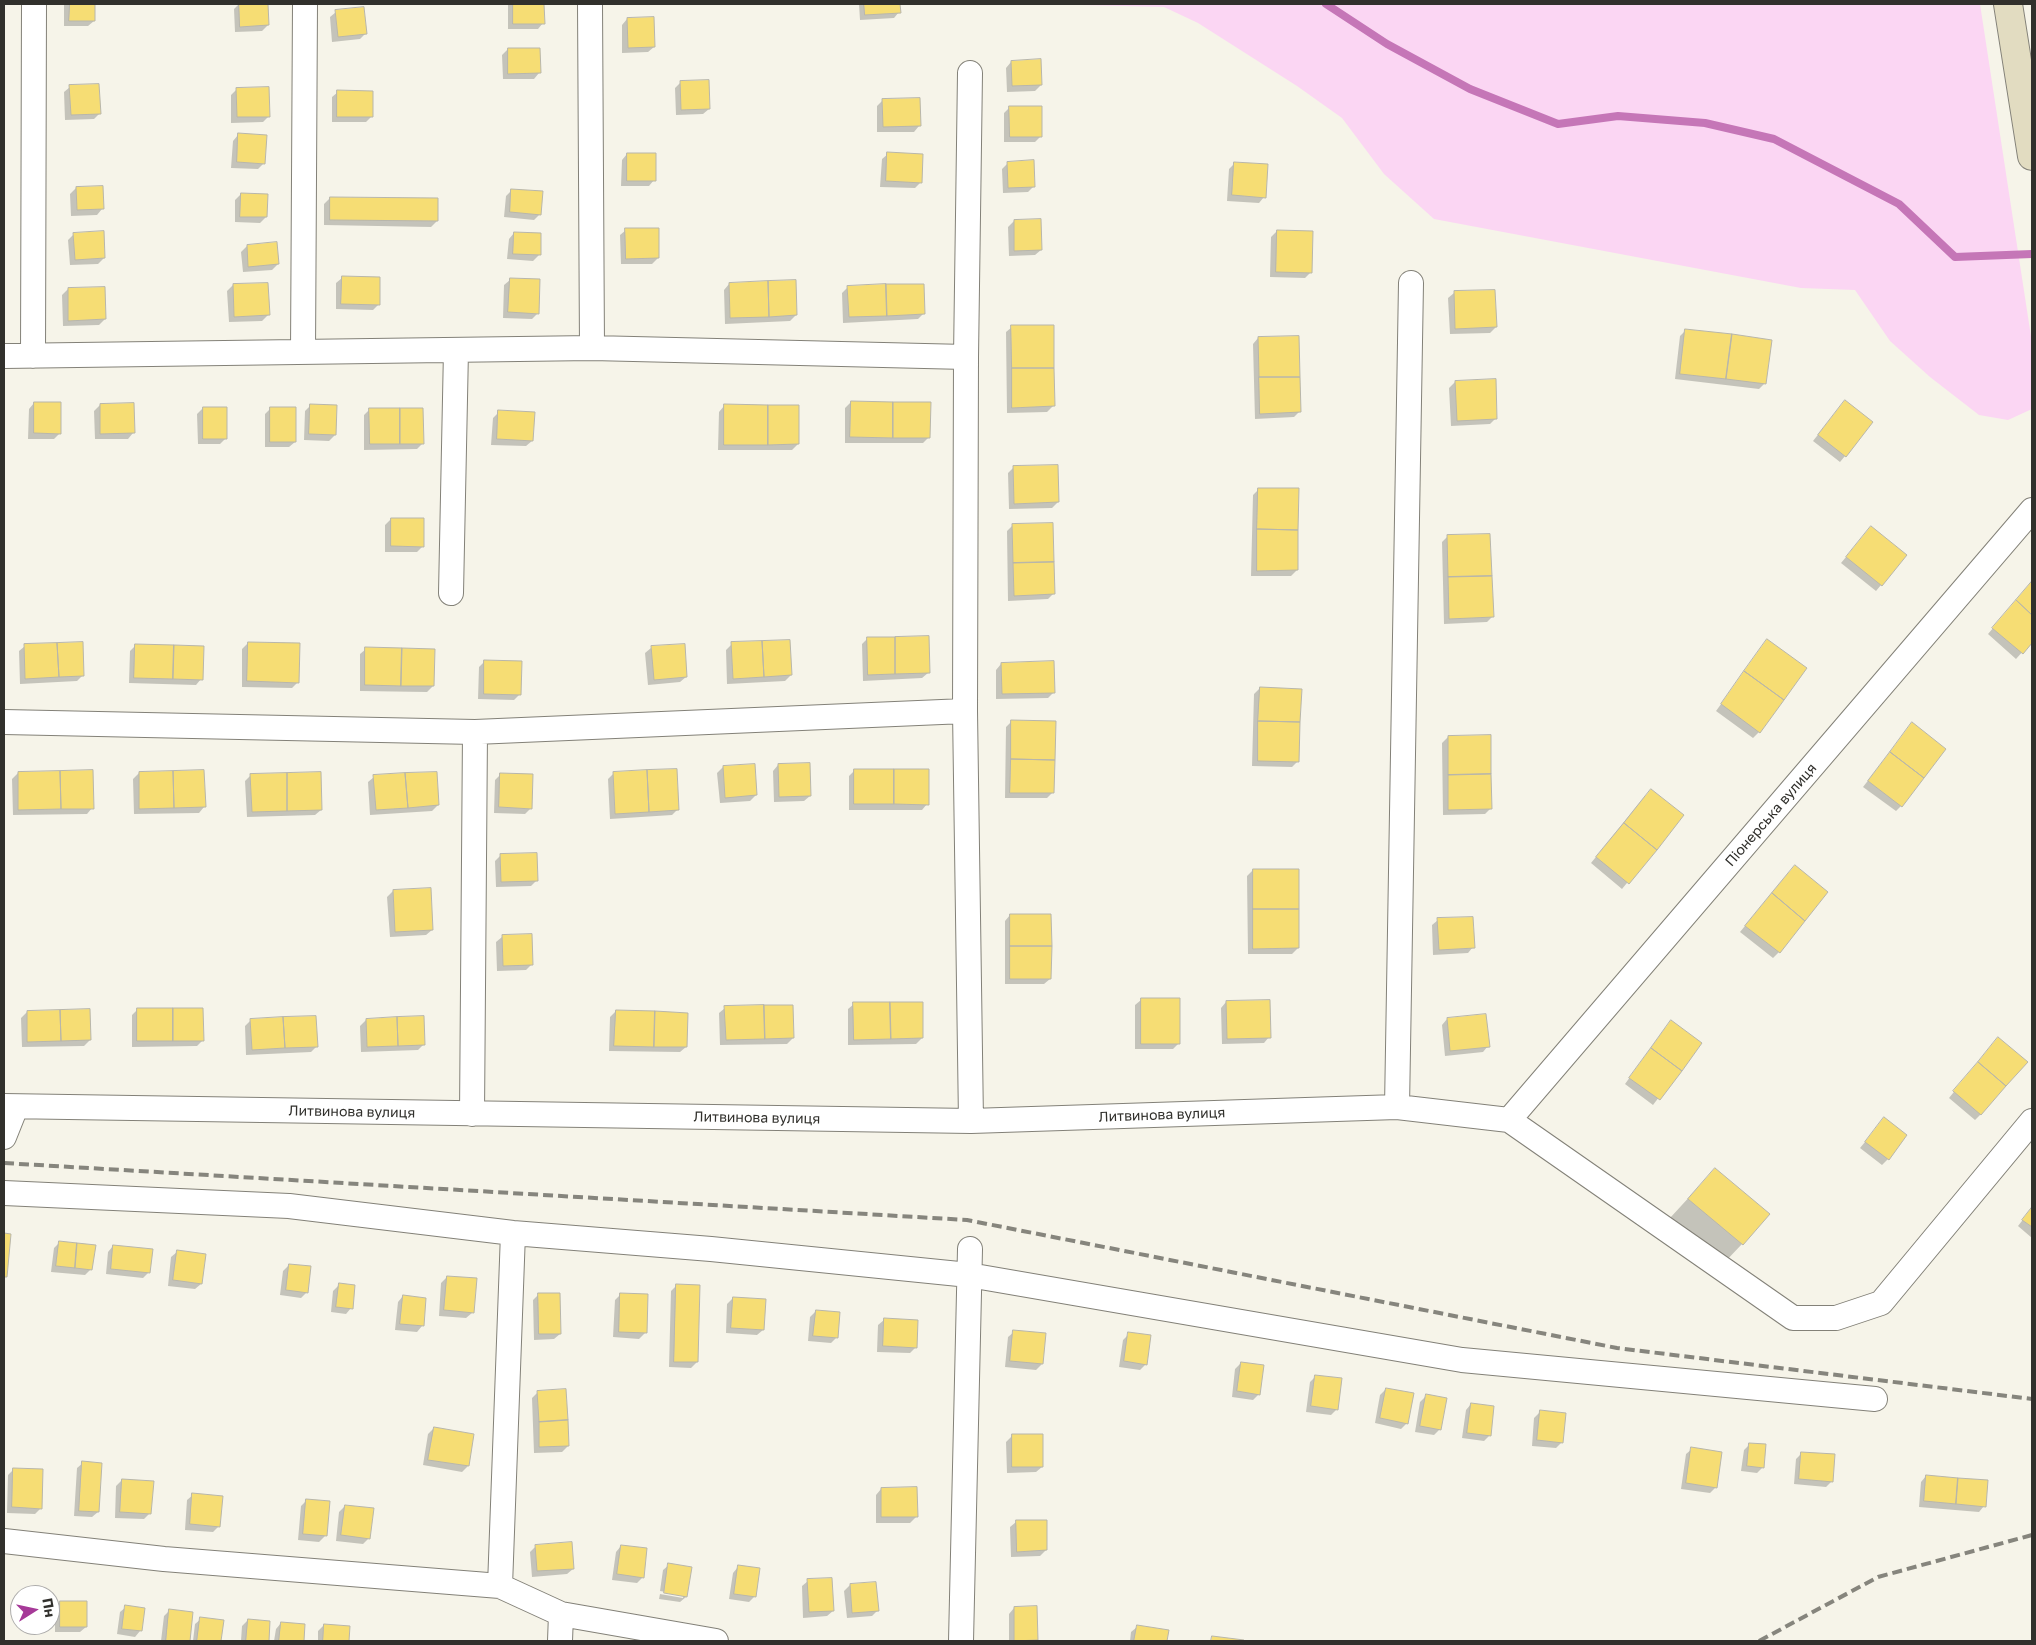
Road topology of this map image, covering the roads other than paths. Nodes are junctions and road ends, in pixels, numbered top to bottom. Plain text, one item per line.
1 (34, 4) edge
2 (305, 4) edge
3 (590, 4) edge
4 (2008, 4) edge
5 (970, 73) dead end
6 (2032, 156) edge
7 (1411, 283) dead end
8 (592, 348) junction
9 (456, 350) junction
10 (303, 351) junction
11 (4, 356) edge
12 (33, 356) junction
13 (966, 357) junction
14 (2032, 510) edge
15 (451, 593) dead end
16 (965, 712) junction
17 (4, 722) edge
18 (476, 732) junction
19 (10, 1107) edge
20 (1398, 1107) junction
21 (472, 1114) junction
22 (1509, 1120) junction
23 (971, 1121) junction
24 (2032, 1121) edge
25 (4, 1137) edge
26 (4, 1193) edge
27 (513, 1233) junction
28 (970, 1250) dead end
29 (969, 1275) junction
30 (1875, 1398) dead end
31 (4, 1541) edge
32 (500, 1586) junction
33 (561, 1614) junction
34 (560, 1641) edge
35 (716, 1641) edge
36 (961, 1641) edge

1 - 12 street
2 - 10 street
3 - 8 street
4 - 6 main road
5 - 13 street
7 - 20 street
8 - 9 street
8 - 13 street
9 - 10 street
9 - 15 street
10 - 12 street
11 - 12 street
13 - 16 street
14 - 22 street, Піонерська вулиця
16 - 18 street
16 - 23 street
17 - 18 street
18 - 21 street
19 - 21 street, Литвинова вулиця
19 - 25 street
20 - 22 street, Литвинова вулиця
20 - 23 street, Литвинова вулиця
21 - 23 street, Литвинова вулиця
22 - 24 street
26 - 27 street
27 - 29 street
27 - 32 street
28 - 29 street
29 - 30 street
29 - 36 street
31 - 32 street
32 - 33 street
33 - 34 street
33 - 35 street

